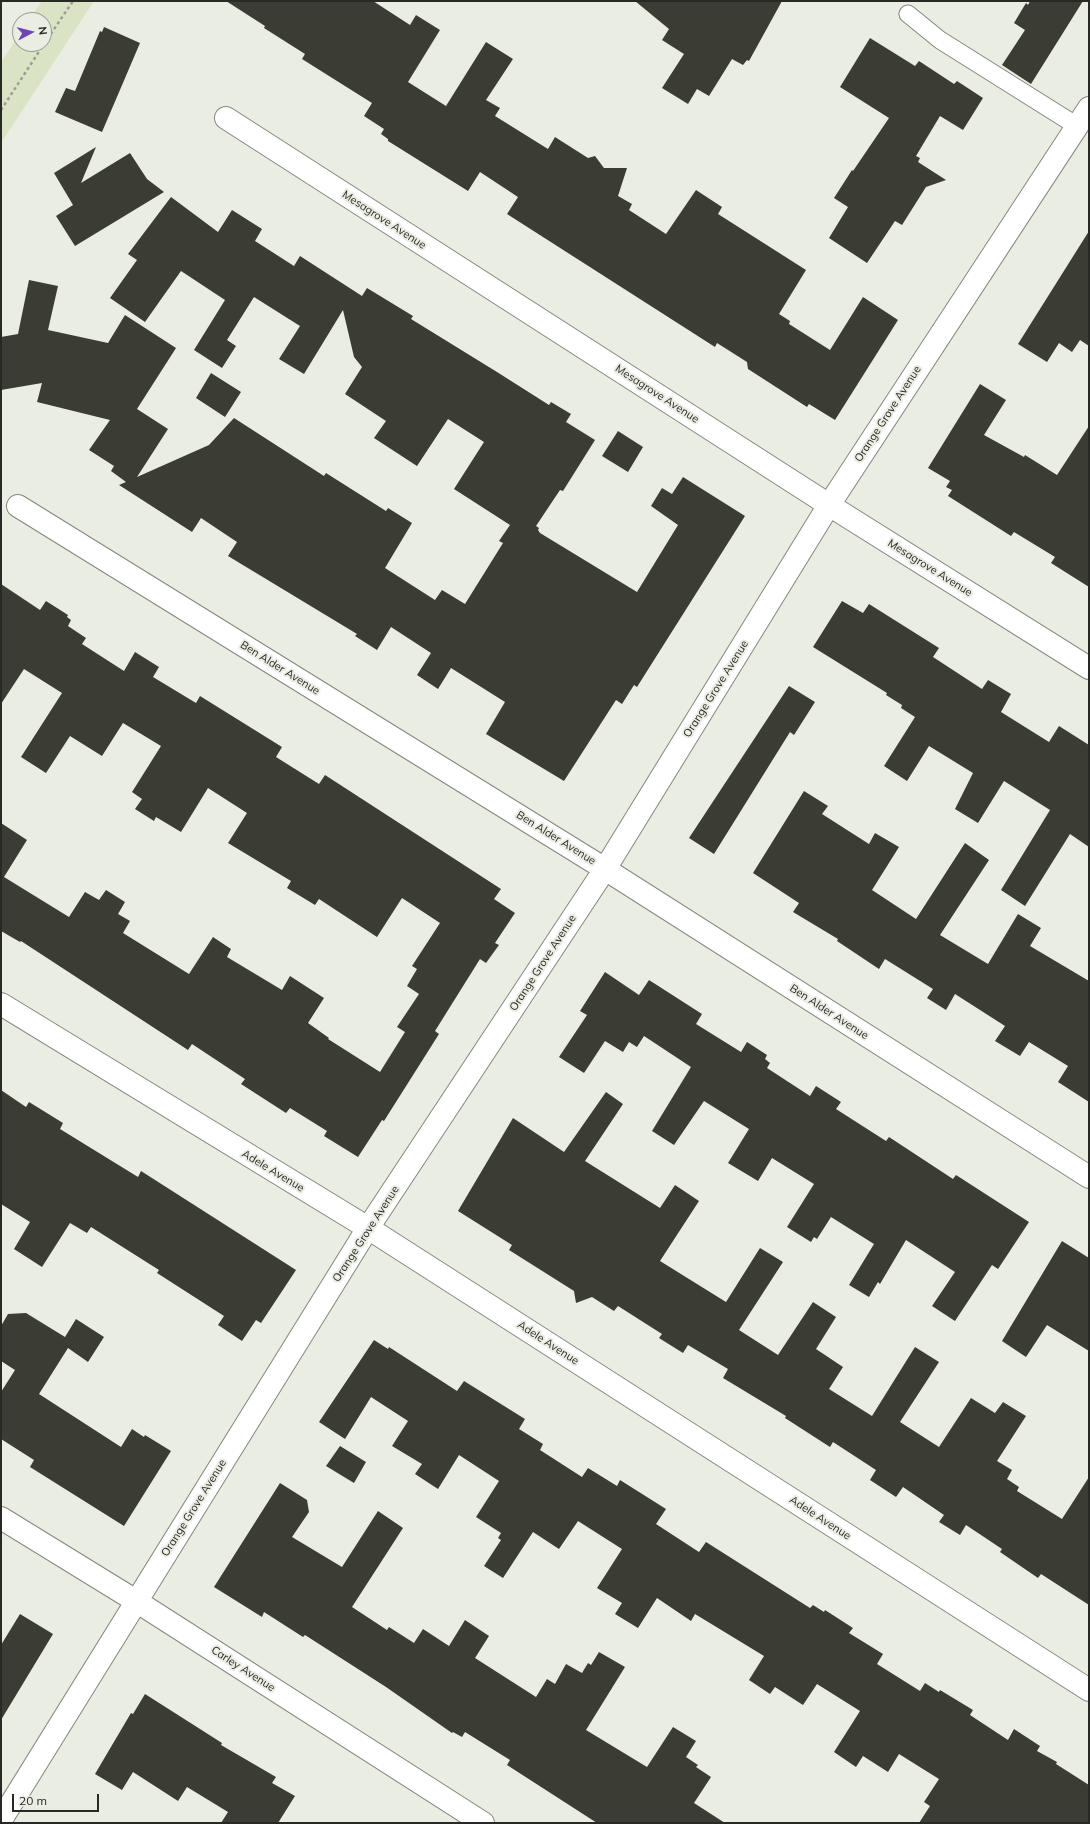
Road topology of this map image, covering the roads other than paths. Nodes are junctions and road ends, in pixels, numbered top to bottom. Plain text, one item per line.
1 (908, 14) dead end
2 (1089, 108) edge
3 (226, 118) dead end
4 (1077, 126) junction
5 (829, 505) junction
6 (18, 506) dead end
7 (1089, 668) edge
8 (606, 869) junction
9 (1, 1004) edge
10 (1089, 1177) edge
11 (368, 1228) junction
12 (1, 1518) edge
13 (136, 1601) junction
14 (1089, 1690) edge
15 (1, 1820) edge
16 (483, 1823) edge

1 - 4 lane
2 - 4 street, Orange Grove Avenue
3 - 5 street, Mesagrove Avenue
4 - 5 street, Orange Grove Avenue
5 - 7 street, Mesagrove Avenue
5 - 8 street, Orange Grove Avenue
6 - 8 street, Ben Alder Avenue
8 - 10 street, Ben Alder Avenue
8 - 11 street, Orange Grove Avenue
9 - 11 street, Adele Avenue
11 - 13 street, Orange Grove Avenue
11 - 14 street, Adele Avenue
12 - 13 street, Carley Avenue
13 - 15 street, Orange Grove Avenue
13 - 16 street, Carley Avenue

